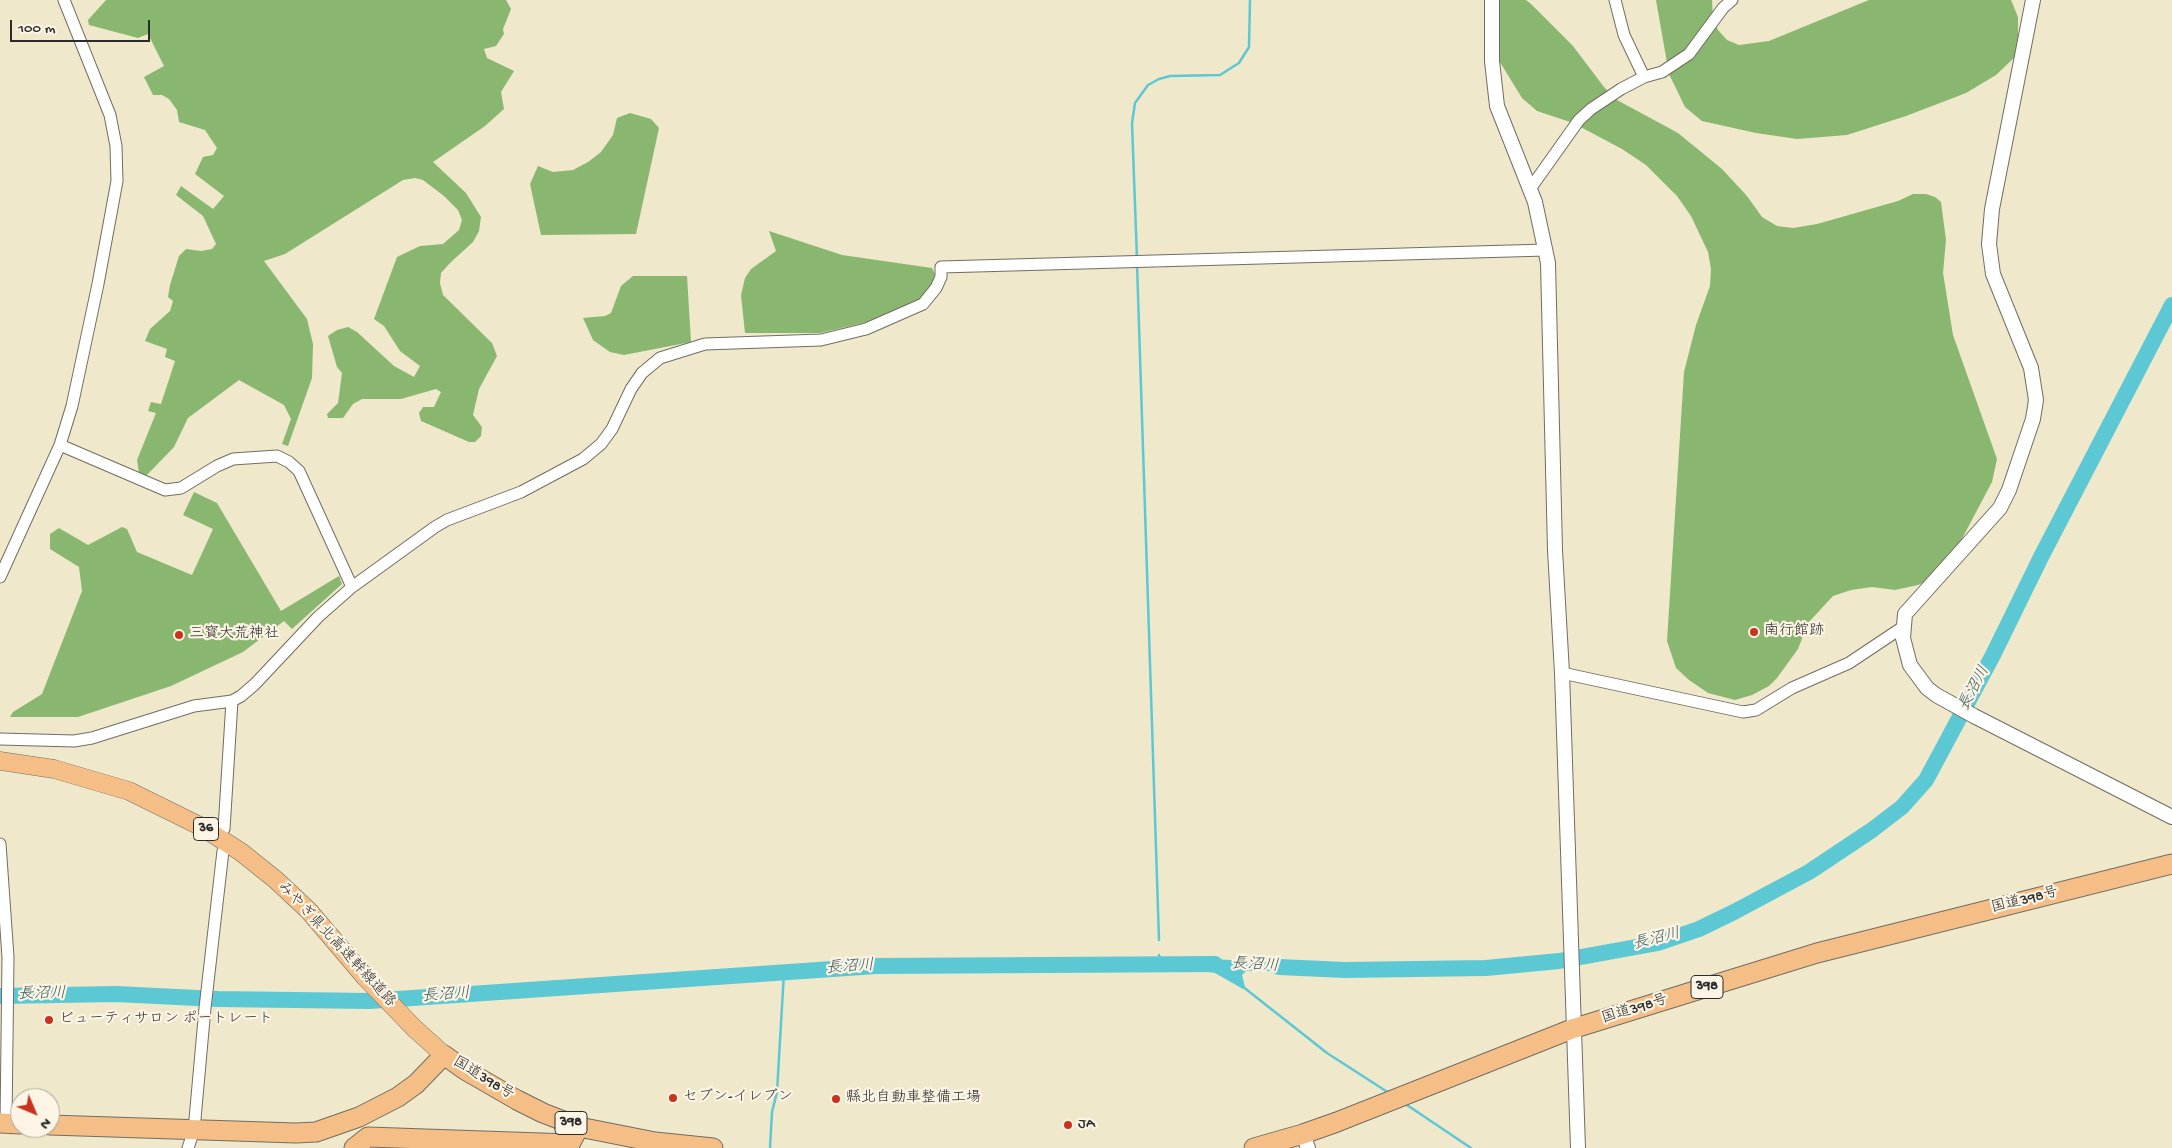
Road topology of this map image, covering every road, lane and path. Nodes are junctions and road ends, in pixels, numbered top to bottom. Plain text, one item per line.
1 (64, 0) edge
2 (1492, 0) edge
3 (1615, 0) edge
4 (1732, 0) edge
5 (2032, 0) edge
6 (1644, 77) junction
7 (1530, 189) junction
8 (1546, 250) junction
9 (60, 445) junction
10 (0, 577) edge
11 (352, 587) junction
12 (1903, 627) junction
13 (1562, 673) junction
14 (232, 701) junction
15 (0, 739) edge
16 (0, 761) edge
17 (2172, 816) edge
18 (224, 829) dead end
19 (0, 844) edge
20 (223, 851) dead end
21 (2172, 864) edge
22 (1572, 1029) junction
23 (444, 1055) junction
24 (9, 1123) edge
25 (60, 1125) edge
26 (579, 1126) junction
27 (194, 1130) junction
28 (316, 1140) edge
29 (1306, 1141) edge
30 (188, 1148) edge
31 (354, 1148) edge
32 (712, 1148) edge
33 (1254, 1148) edge
34 (1578, 1148) edge

1 - 9 street
2 - 7 street
3 - 6 street
4 - 6 street
5 - 12 street
6 - 7 street
7 - 8 street
8 - 11 street
8 - 13 street
9 - 10 street
9 - 11 street
11 - 14 street
12 - 13 street
12 - 17 street
13 - 22 street
14 - 15 street
14 - 18 street
16 - 23 main road, みやぎ県北高速幹線道路 / 36
19 - 24 street
20 - 27 street
21 - 22 highway, 国道398号 / 398
22 - 29 highway, 国道398号 / 398
22 - 34 street
23 - 26 highway, 国道398号 / 398
23 - 28 highway, 国道398号
25 - 27 highway, 国道398号
26 - 31 highway, 398
26 - 32 highway, 国道398号 / 398
27 - 28 highway, 国道398号
27 - 30 street
29 - 33 highway, 国道398号 / 398

